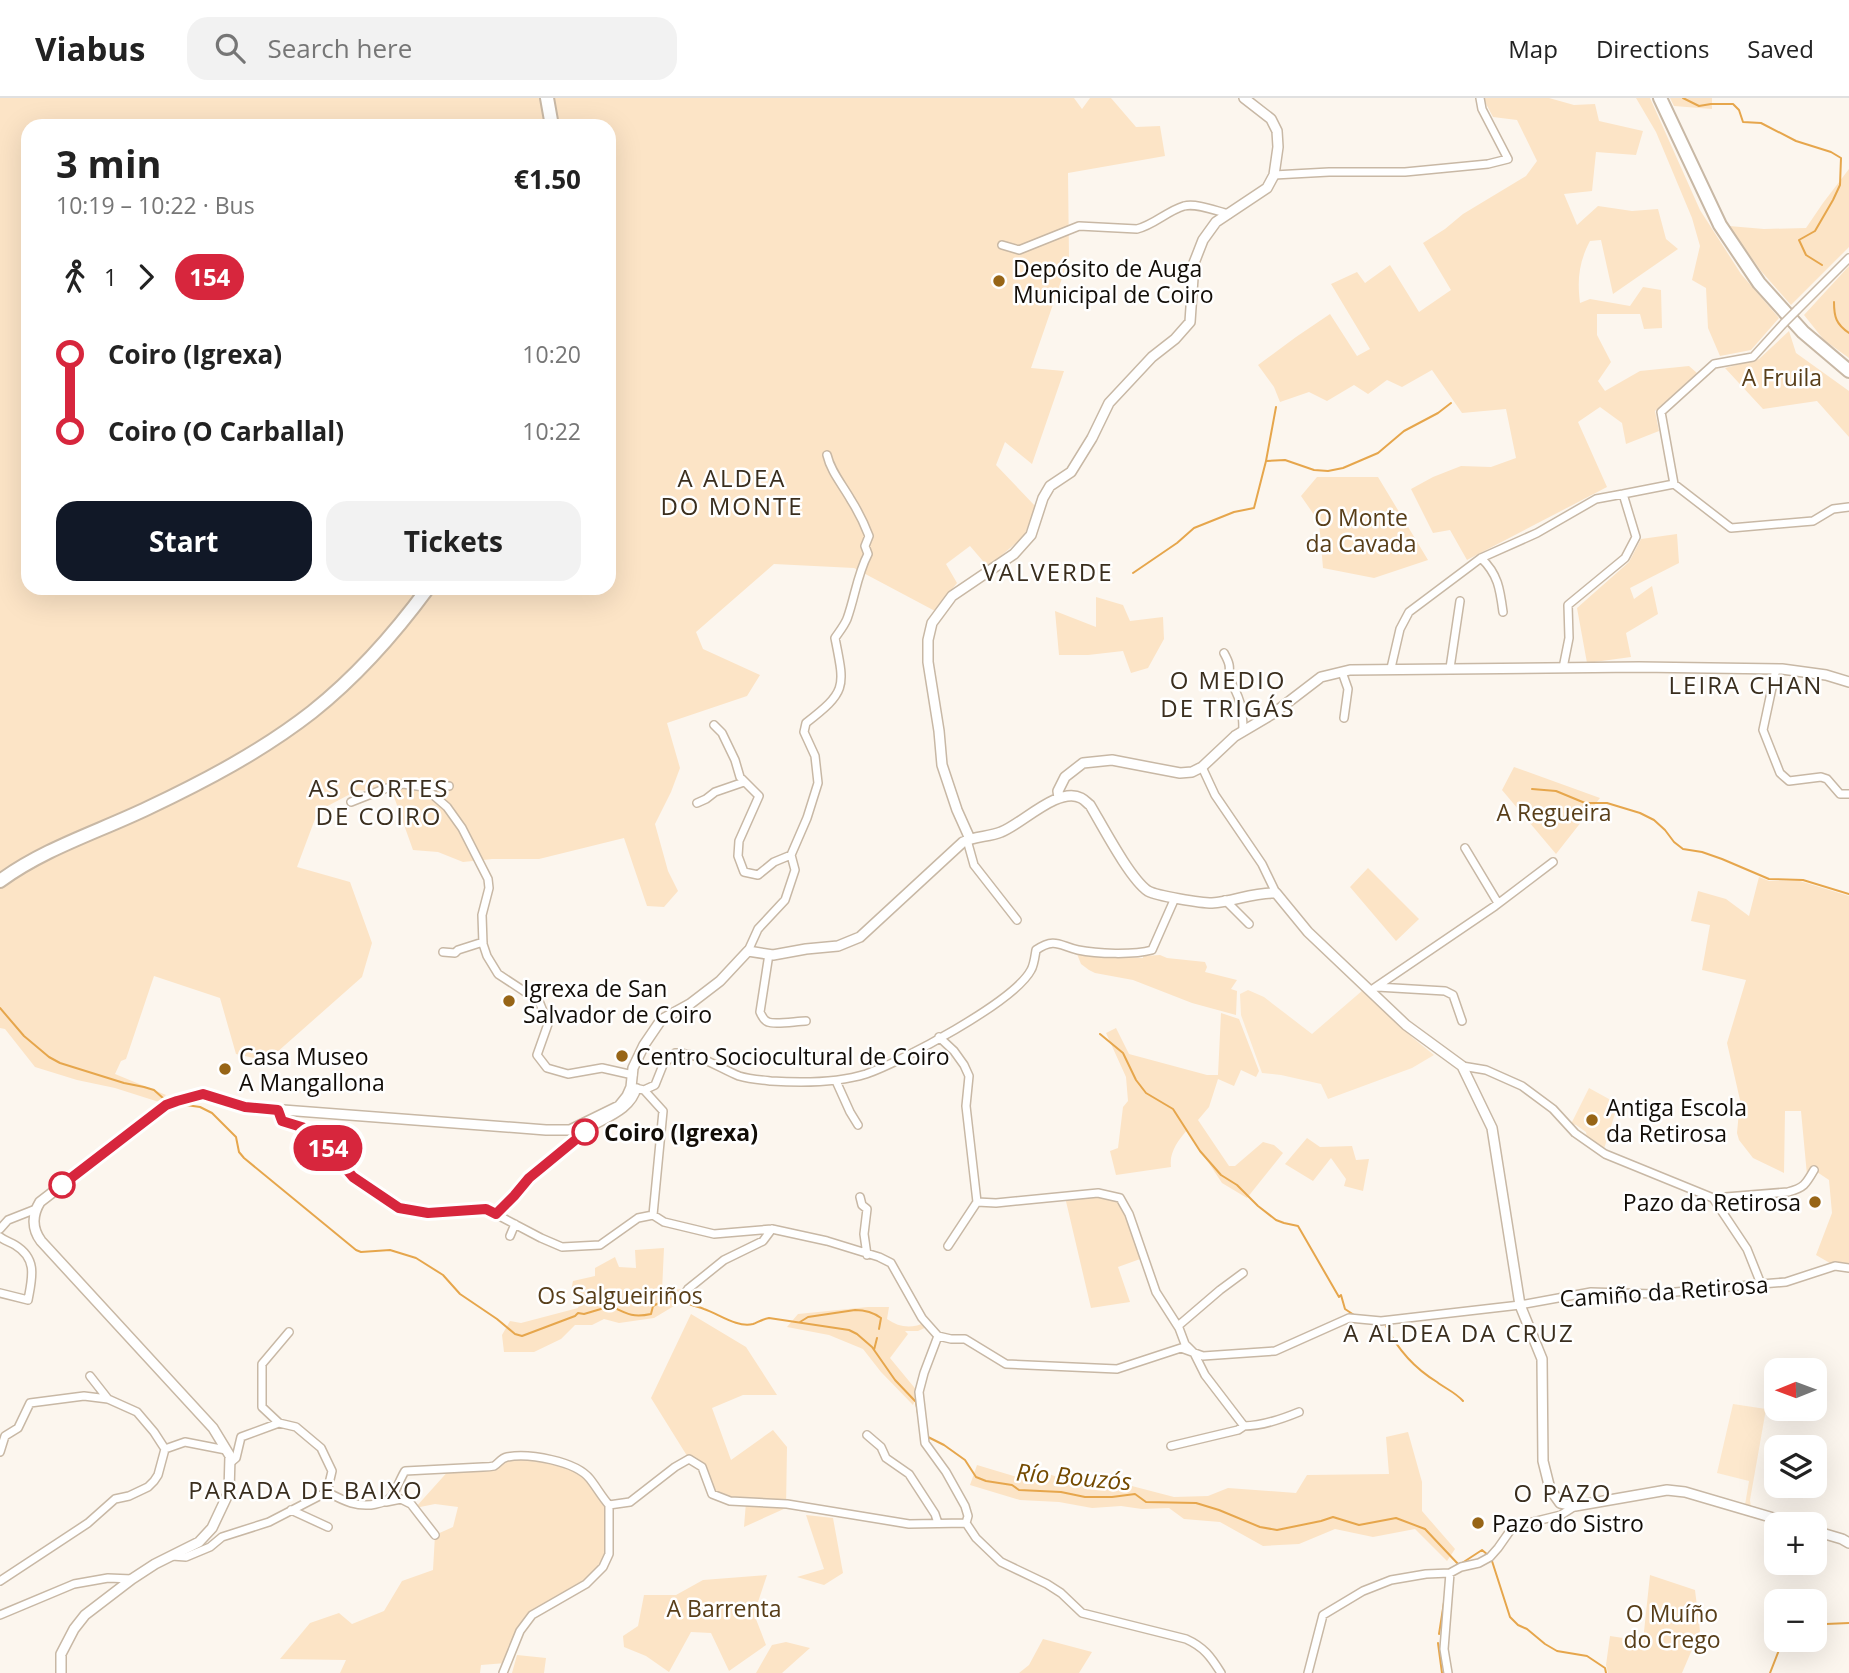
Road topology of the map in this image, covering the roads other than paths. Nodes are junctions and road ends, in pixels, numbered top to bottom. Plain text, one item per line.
1 (547, 98) edge
2 (1244, 98) edge
3 (1480, 98) edge
4 (1660, 98) edge
5 (551, 119) edge
6 (1274, 175) junction
7 (1229, 214) junction
8 (1002, 245) dead end
9 (1849, 258) edge
10 (1849, 371) edge
11 (827, 454) dead end
12 (1674, 484) junction
13 (1623, 494) junction
14 (1849, 508) edge
15 (1481, 558) junction
16 (423, 595) edge
17 (1460, 601) dead end
18 (1503, 612) dead end
19 (1224, 653) dead end
20 (1391, 668) junction
21 (1450, 668) junction
22 (1563, 668) junction
23 (1776, 669) junction
24 (1342, 672) junction
25 (1849, 682) edge
26 (1345, 718) dead end
27 (713, 724) dead end
28 (1243, 731) junction
29 (1202, 767) junction
30 (744, 782) junction
31 (449, 786) dead end
32 (424, 787) junction
33 (1849, 794) edge
34 (1059, 798) junction
35 (351, 802) dead end
36 (697, 803) dead end
37 (969, 840) junction
38 (1465, 848) dead end
39 (791, 855) junction
40 (1553, 862) dead end
41 (0, 881) edge
42 (1276, 893) junction
43 (1175, 898) junction
44 (1225, 900) junction
45 (1498, 903) junction
46 (1017, 919) dead end
47 (1249, 924) dead end
48 (483, 942) junction
49 (443, 951) dead end
50 (748, 951) junction
51 (769, 954) junction
52 (1373, 989) junction
53 (806, 1021) dead end
54 (1462, 1021) dead end
55 (939, 1037) junction
56 (1462, 1066) junction
57 (633, 1075) junction
58 (836, 1081) junction
59 (638, 1089) junction
60 (278, 1110) junction
61 (858, 1125) dead end
62 (1814, 1170) dead end
63 (860, 1197) dead end
64 (1713, 1198) junction
65 (977, 1202) junction
66 (36, 1209) junction
67 (496, 1214) junction
68 (653, 1215) junction
69 (515, 1224) junction
70 (0, 1229) edge
71 (772, 1229) junction
72 (510, 1236) dead end
73 (0, 1237) edge
74 (948, 1246) dead end
75 (867, 1255) junction
76 (1849, 1268) edge
77 (1243, 1273) dead end
78 (1761, 1284) junction
79 (0, 1293) edge
80 (683, 1299) dead end
81 (1520, 1305) junction
82 (1178, 1326) junction
83 (289, 1332) dead end
84 (938, 1336) junction
85 (1194, 1353) junction
86 (90, 1376) dead end
87 (108, 1399) junction
88 (1299, 1412) dead end
89 (279, 1423) junction
90 (1244, 1426) junction
91 (867, 1435) dead end
92 (1171, 1446) dead end
93 (165, 1449) junction
94 (226, 1450) junction
95 (0, 1452) edge
96 (230, 1463) junction
97 (327, 1492) junction
98 (385, 1502) junction
99 (609, 1505) junction
100 (1575, 1506) junction
101 (291, 1510) junction
102 (1764, 1515) edge
103 (966, 1523) junction
104 (938, 1524) junction
105 (328, 1527) dead end
106 (435, 1535) dead end
107 (1827, 1535) edge
108 (1849, 1544) edge
109 (172, 1556) junction
110 (1450, 1573) junction
111 (2, 1577) edge
112 (132, 1579) junction
113 (0, 1615) edge
114 (61, 1673) edge
115 (503, 1673) edge
116 (1221, 1673) edge
117 (1308, 1673) edge
118 (1448, 1673) edge

1 - 5 highway
2 - 6 street
3 - 6 street
4 - 10 highway
6 - 7 street
7 - 8 street
7 - 37 street
9 - 12 street, bridge
11 - 39 street
12 - 13 street
12 - 14 street
13 - 15 street
13 - 22 street
15 - 18 street
15 - 20 street
16 - 41 highway
17 - 21 street
19 - 28 street
20 - 21 street
20 - 24 street
21 - 22 street
22 - 23 street
23 - 25 street
23 - 33 street
24 - 26 street
24 - 28 street
27 - 30 street
28 - 29 street
29 - 34 street
29 - 42 street
30 - 36 street
30 - 39 street
31 - 32 street
32 - 35 street
32 - 48 street
34 - 37 street
34 - 43 street
37 - 46 street
37 - 51 street
38 - 45 street
39 - 50 street
40 - 45 street
42 - 44 street
42 - 52 street
43 - 44 street
43 - 55 street
44 - 47 street
45 - 52 street
48 - 49 street
48 - 57 street
50 - 51 street
50 - 57 street
51 - 53 street
52 - 54 street
52 - 56 street
55 - 58 street
55 - 65 street
56 - 64 street
56 - 81 street
57 - 59 street
58 - 59 street
58 - 61 street
59 - 60 street
59 - 67 street
59 - 68 street
60 - 66 street
60 - 67 street
62 - 64 street
63 - 75 street
64 - 78 street
65 - 74 street
65 - 82 street
66 - 70 street
66 - 94 street
67 - 69 street
68 - 69 street
68 - 71 street
69 - 72 street
71 - 75 street
71 - 80 street
73 - 79 street
75 - 84 street
76 - 78 street, Camiño da Retirosa
77 - 82 street
78 - 81 street, Camiño da Retirosa
81 - 85 street, Camiño da Retirosa
81 - 100 street
82 - 85 street
83 - 89 street
84 - 85 street, Camiño da Retirosa
84 - 103 street
85 - 90 street
86 - 87 street
87 - 93 street
87 - 95 street
88 - 90 street
89 - 96 street
89 - 97 street
90 - 92 street
91 - 104 street
93 - 94 street
93 - 111 street
94 - 96 street
96 - 109 street
97 - 98 street
97 - 101 street
98 - 99 street
98 - 106 street
99 - 104 street
99 - 115 street
100 - 102 street
100 - 110 street
101 - 105 street
101 - 109 street
103 - 104 street
103 - 116 street
107 - 108 street
109 - 112 street
110 - 117 street
110 - 118 street
112 - 113 street
112 - 114 street

